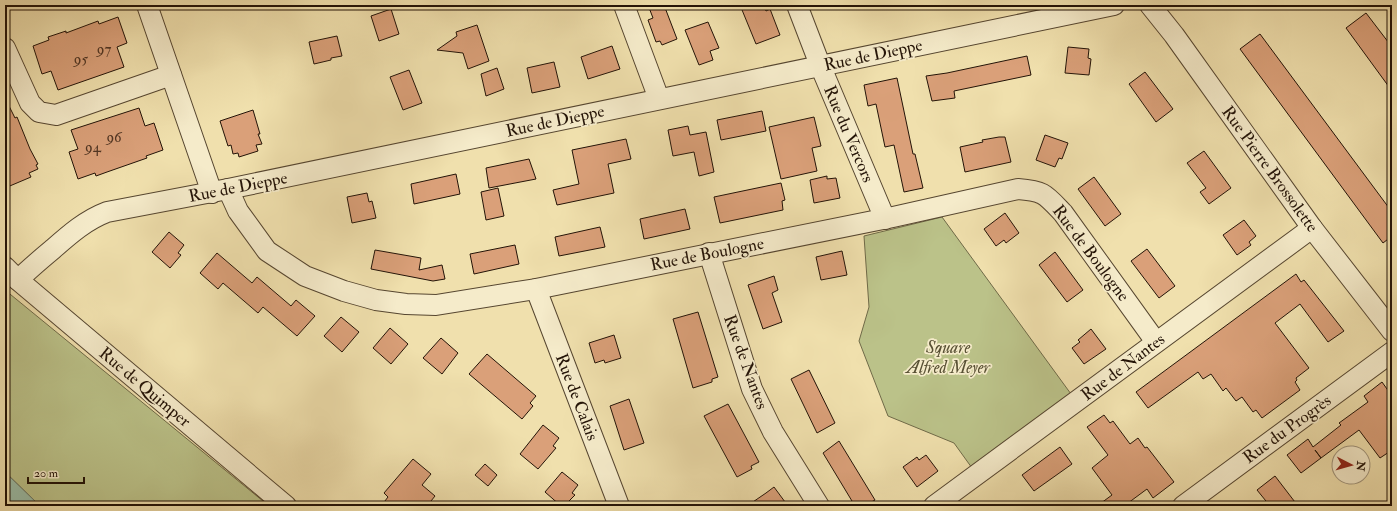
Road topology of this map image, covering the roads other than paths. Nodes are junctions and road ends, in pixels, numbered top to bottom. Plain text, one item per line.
1 (147, 5) edge
2 (624, 5) edge
3 (797, 5) edge
4 (1114, 5) edge
5 (1150, 5) edge
6 (5, 48) edge
7 (820, 65) junction
8 (171, 75) junction
9 (659, 99) junction
10 (220, 191) junction
11 (885, 219) junction
12 (1312, 228) junction
13 (709, 253) junction
14 (12, 274) edge
15 (536, 289) junction
16 (1392, 331) edge
17 (1156, 342) junction
18 (1392, 352) edge
19 (286, 506) edge
20 (619, 506) edge
21 (819, 506) edge
22 (934, 506) edge
23 (1183, 506) edge

1 - 8 street, Rue de Boulogne
2 - 9 street
3 - 7 street, Rue du Vercors
4 - 7 street, Rue de Dieppe
5 - 12 street, Rue Pierre Brossolette
6 - 8 street
7 - 9 street, Rue de Dieppe
7 - 11 street, Rue du Vercors
8 - 10 street, Rue de Boulogne
9 - 10 street, Rue de Dieppe
10 - 14 street, Rue de Dieppe
10 - 15 street, Rue de Boulogne
11 - 13 street, Rue de Boulogne
11 - 17 street, Rue de Boulogne
12 - 16 street, Rue Pierre Brossolette
12 - 17 street, Rue de Nantes
13 - 15 street, Rue de Boulogne
13 - 21 street, Rue de Nantes
14 - 19 street, Rue de Quimper
15 - 20 street, Rue de Calais
17 - 22 street, Rue de Nantes
18 - 23 street, Rue du Progrès

